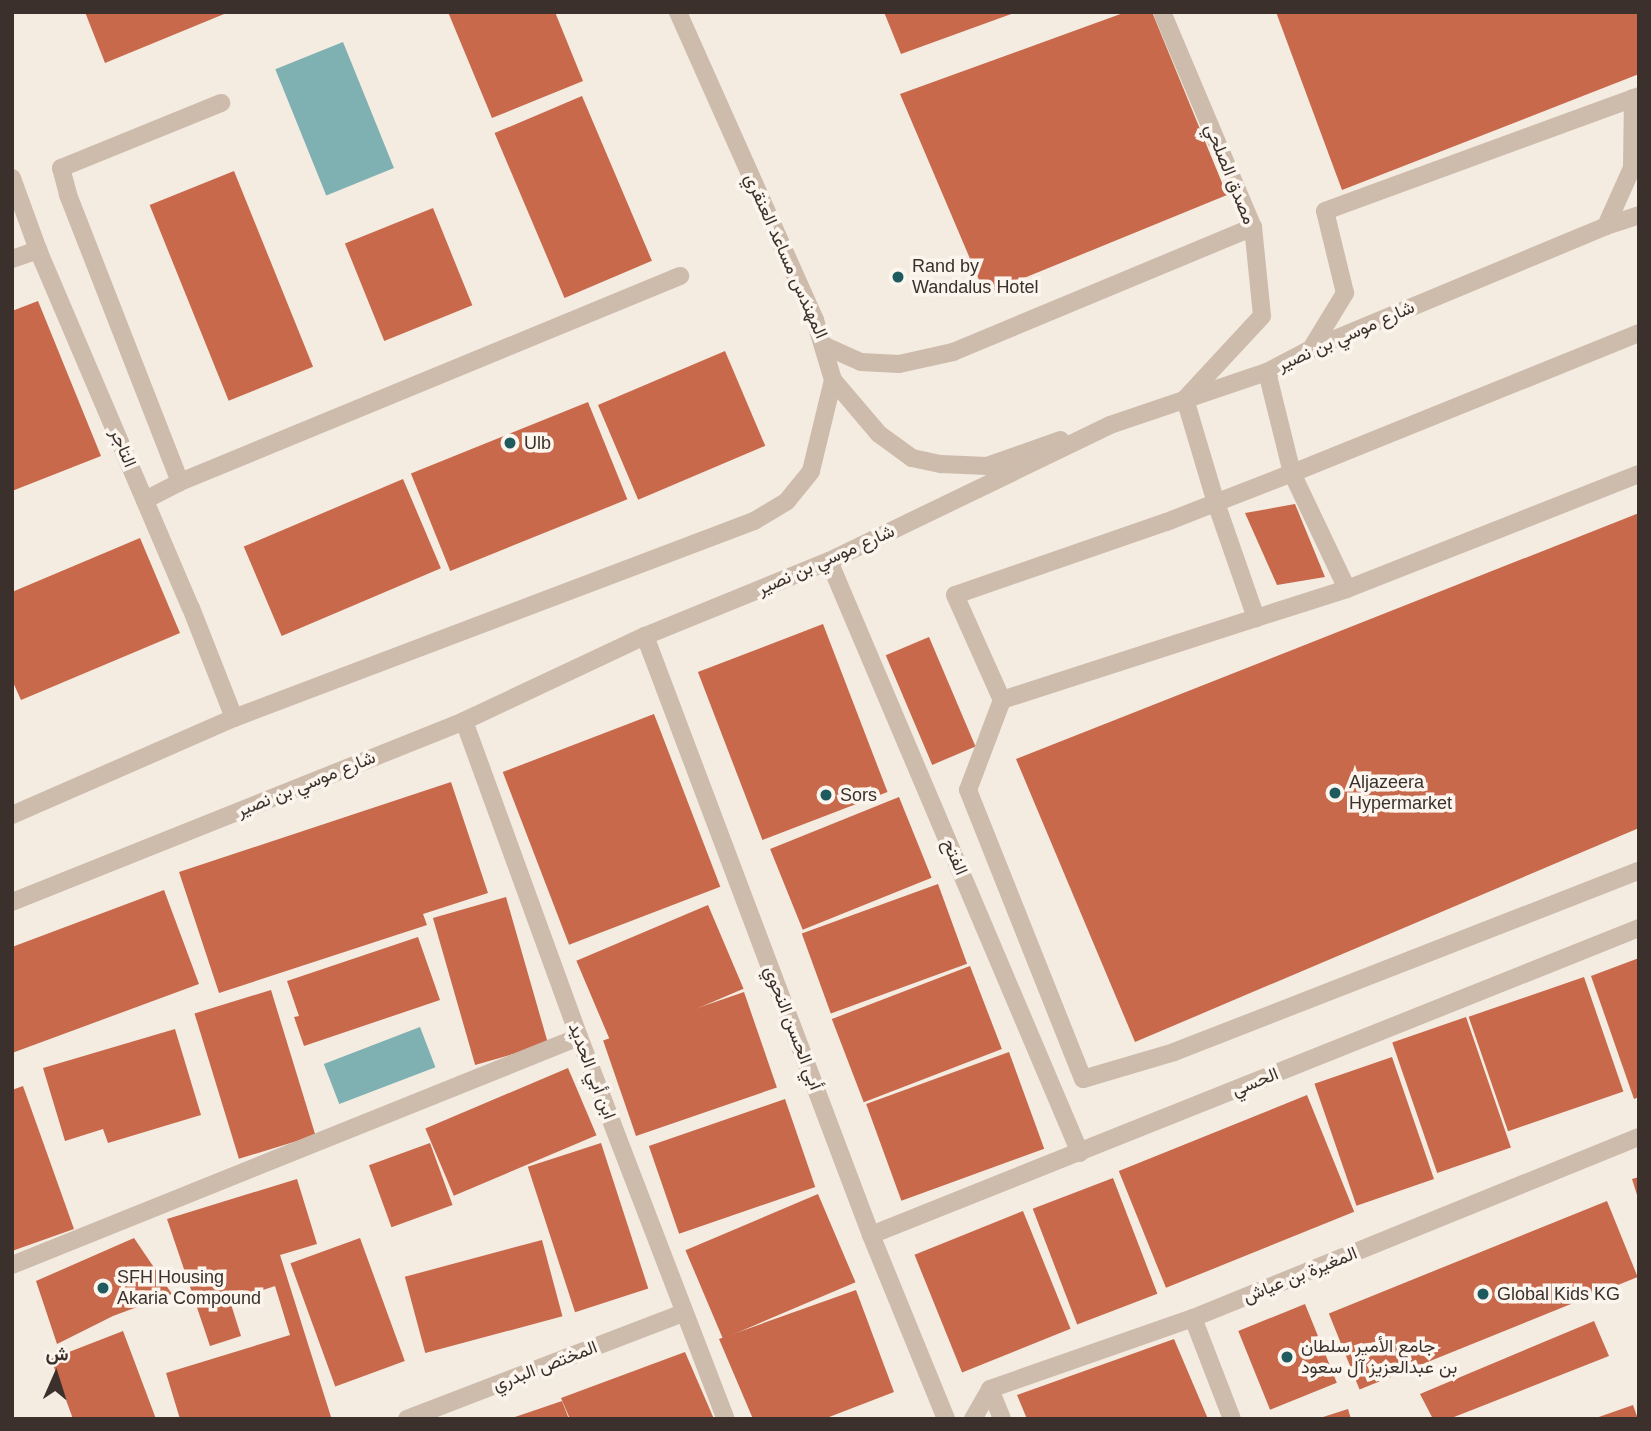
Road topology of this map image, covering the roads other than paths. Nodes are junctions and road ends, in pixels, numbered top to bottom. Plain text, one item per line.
1 (678, 12) edge
2 (1161, 12) edge
3 (1636, 97) edge
4 (221, 103) dead end
5 (12, 178) edge
6 (1639, 215) edge
7 (1606, 226) junction
8 (1253, 227) junction
9 (38, 250) junction
10 (12, 259) edge
11 (680, 276) dead end
12 (1639, 333) edge
13 (825, 346) junction
14 (1311, 349) junction
15 (1267, 372) junction
16 (833, 380) junction
17 (1185, 399) junction
18 (1110, 425) junction
19 (1292, 472) junction
20 (1639, 474) edge
21 (180, 482) junction
22 (145, 500) junction
23 (1216, 503) junction
24 (829, 562) junction
25 (1347, 589) junction
26 (1256, 618) junction
27 (645, 636) junction
28 (1002, 700) junction
29 (234, 718) junction
30 (464, 721) junction
31 (12, 815) edge
32 (1639, 871) edge
33 (12, 902) edge
34 (1639, 928) edge
35 (579, 1037) junction
36 (1639, 1137) edge
37 (1080, 1153) junction
38 (871, 1235) junction
39 (12, 1265) edge
40 (683, 1313) junction
41 (1194, 1318) junction
42 (990, 1389) junction
43 (407, 1419) edge
44 (726, 1419) edge
45 (946, 1419) edge
46 (972, 1419) edge
47 (1002, 1419) edge
48 (1232, 1419) edge

1 - 13 street, المهندس مساعد العنقري
2 - 8 street, مصدق الصلحي
3 - 7 street
3 - 14 street
4 - 21 street
5 - 9 street, التاجر
6 - 7 street, شارع موسي بن نصير
7 - 14 street, شارع موسي بن نصير
8 - 13 street
8 - 17 street, مصدق الصلحي
9 - 10 street
9 - 22 street, التاجر
11 - 21 street
12 - 19 street
13 - 16 street, المهندس مساعد العنقري
14 - 15 street, شارع موسي بن نصير
15 - 17 street, شارع موسي بن نصير
15 - 19 street
16 - 18 street
16 - 29 street, المهندس مساعد العنقري
17 - 18 street, شارع موسي بن نصير
17 - 23 street
18 - 24 street, شارع موسي بن نصير
19 - 23 street
19 - 25 street
20 - 25 street
21 - 22 street
22 - 29 street, التاجر
23 - 26 street
23 - 28 street
24 - 27 street, شارع موسي بن نصير
24 - 37 street, الفتح
25 - 26 street
26 - 28 street
27 - 30 street, شارع موسي بن نصير
27 - 38 street, أبي الحسن النحوي
28 - 32 street
29 - 31 street
30 - 33 street, شارع موسي بن نصير
30 - 35 street, ابن أبي الحديد
34 - 37 street, الحسي
35 - 39 street
35 - 40 street, ابن أبي الحديد
36 - 41 street, المغيرة بن عياش
37 - 38 street, الحسي
38 - 45 street, أبي الحسن النحوي
40 - 43 street, المختص البدري
40 - 44 street, ابن أبي الحديد
41 - 42 street, المغيرة بن عياش
41 - 48 street
42 - 46 street
42 - 47 street

